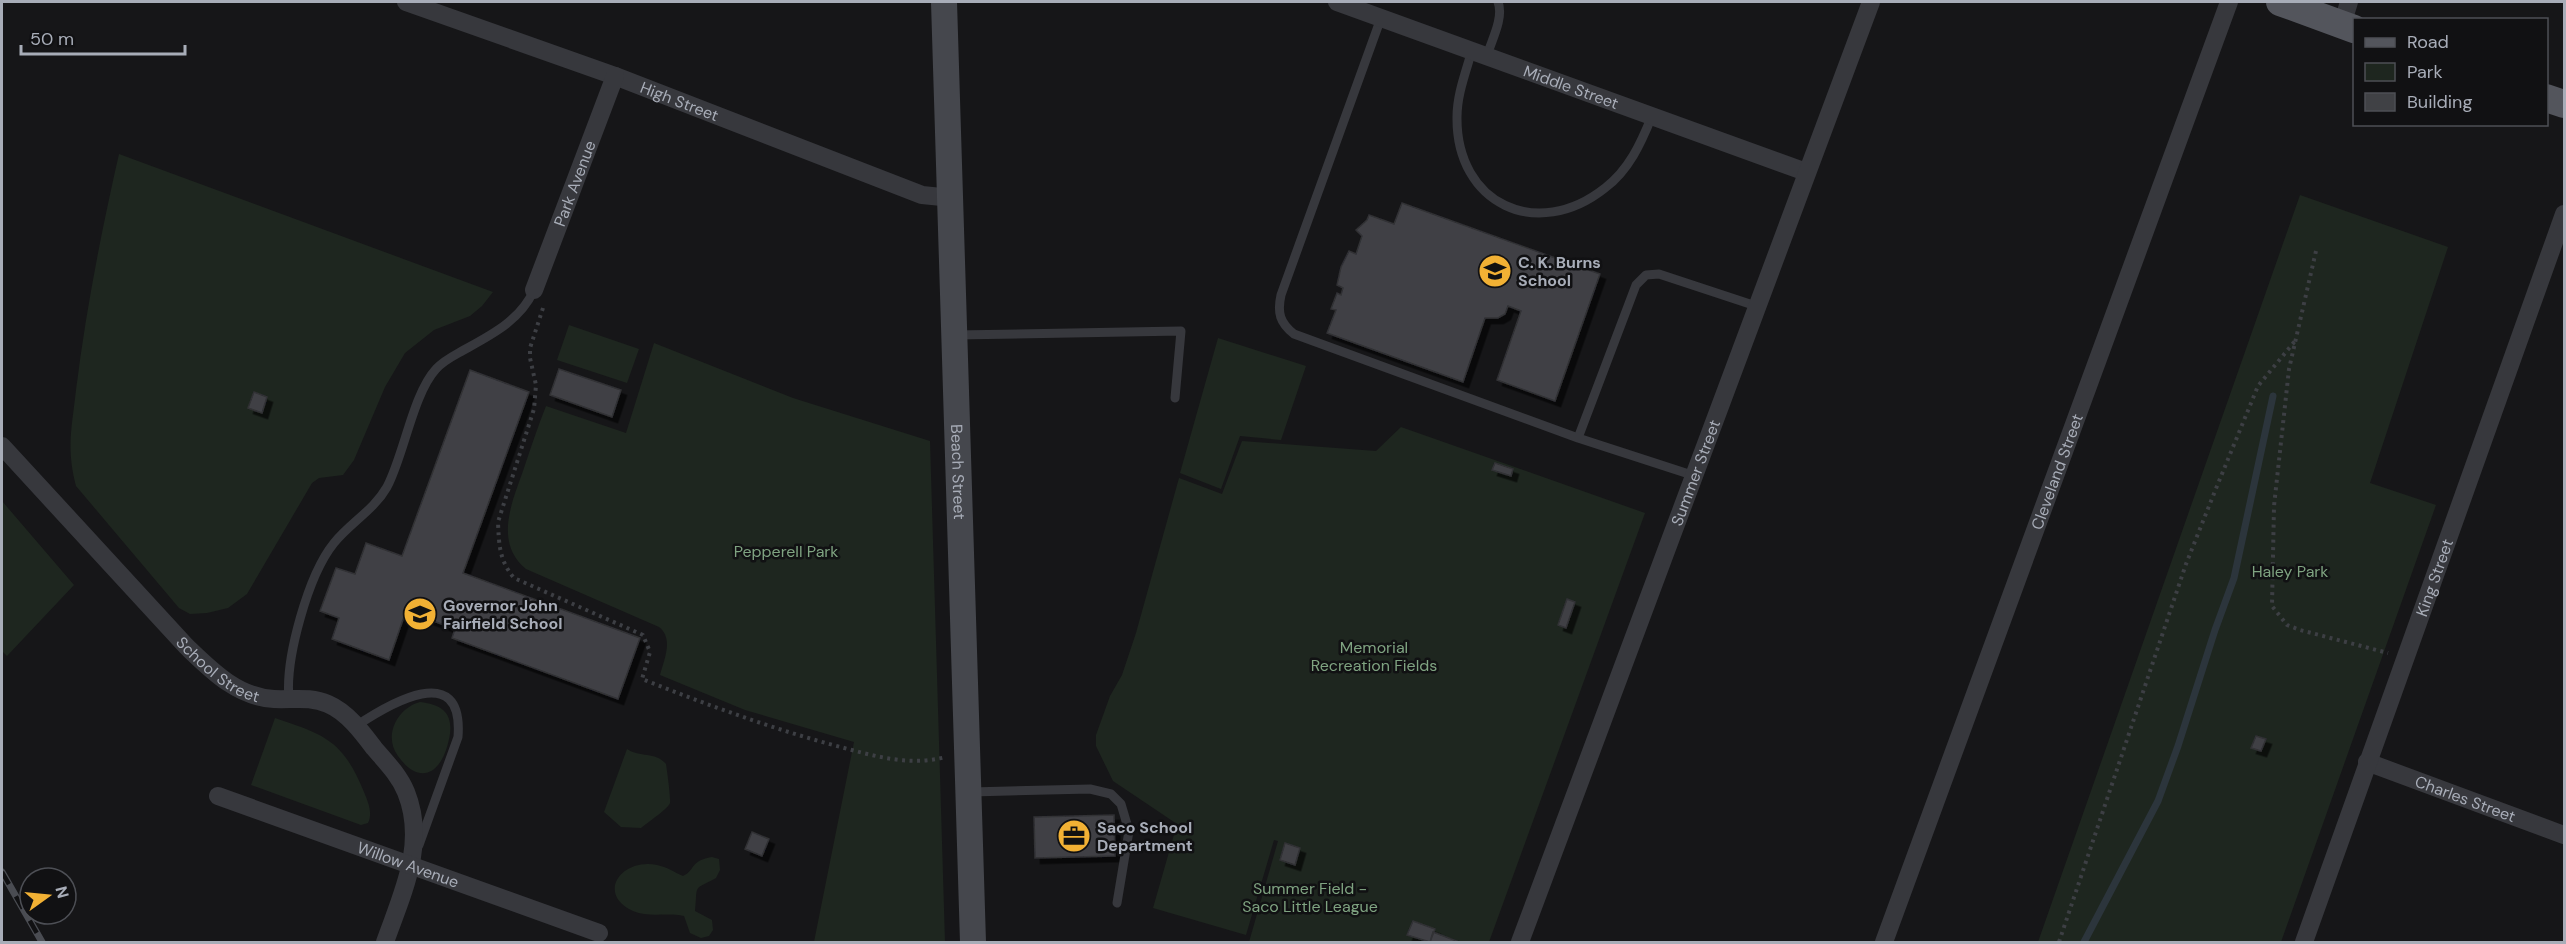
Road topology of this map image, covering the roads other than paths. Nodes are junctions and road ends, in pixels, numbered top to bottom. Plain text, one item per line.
1 (406, 2) edge
2 (944, 2) edge
3 (1337, 2) edge
4 (1498, 2) edge
5 (1871, 2) edge
6 (2229, 2) edge
7 (2280, 2) edge
8 (1381, 18) junction
9 (2348, 19) edge
10 (1479, 53) junction
11 (615, 76) junction
12 (2548, 98) edge
13 (2565, 104) edge
14 (1652, 116) junction
15 (1806, 172) junction
16 (952, 198) junction
17 (2565, 214) edge
18 (541, 294) joint
19 (1756, 306) junction
20 (956, 335) junction
21 (1175, 399) dead end
22 (1578, 438) junction
23 (2, 446) edge
24 (1695, 476) junction
25 (289, 699) junction
26 (356, 726) junction
27 (2367, 762) junction
28 (969, 792) junction
29 (218, 796) dead end
30 (2565, 835) edge
31 (412, 863) junction
32 (1117, 903) dead end
33 (599, 933) dead end
34 (385, 942) edge
35 (973, 942) edge
36 (1520, 942) edge
37 (1884, 942) edge
38 (2304, 942) edge

1 - 11 street, High Street
2 - 16 main road, Beach Street
3 - 8 street, Middle Street
4 - 10 lane
5 - 15 street, Summer Street
6 - 37 street, Cleveland Street
7 - 9 main road
8 - 10 street, Middle Street
8 - 22 lane
10 - 14 street, Middle Street
10 - 14 lane
11 - 16 street, High Street
11 - 18 street, Park Avenue
12 - 13 main road
14 - 15 street, Middle Street
15 - 19 street, Summer Street
16 - 20 main road, Beach Street
17 - 27 street, King Street
18 - 25 lane
19 - 22 lane
19 - 24 street, Summer Street
20 - 21 lane
20 - 28 main road, Beach Street
22 - 24 lane
23 - 25 street, School Street
24 - 36 street, Summer Street
25 - 26 street, School Street
26 - 31 street, School Street
26 - 31 lane
27 - 30 street, Charles Street
27 - 38 street, King Street
28 - 32 lane
28 - 35 main road, Beach Street
29 - 31 street, Willow Avenue
31 - 33 street, Willow Avenue
31 - 34 street, School Street

